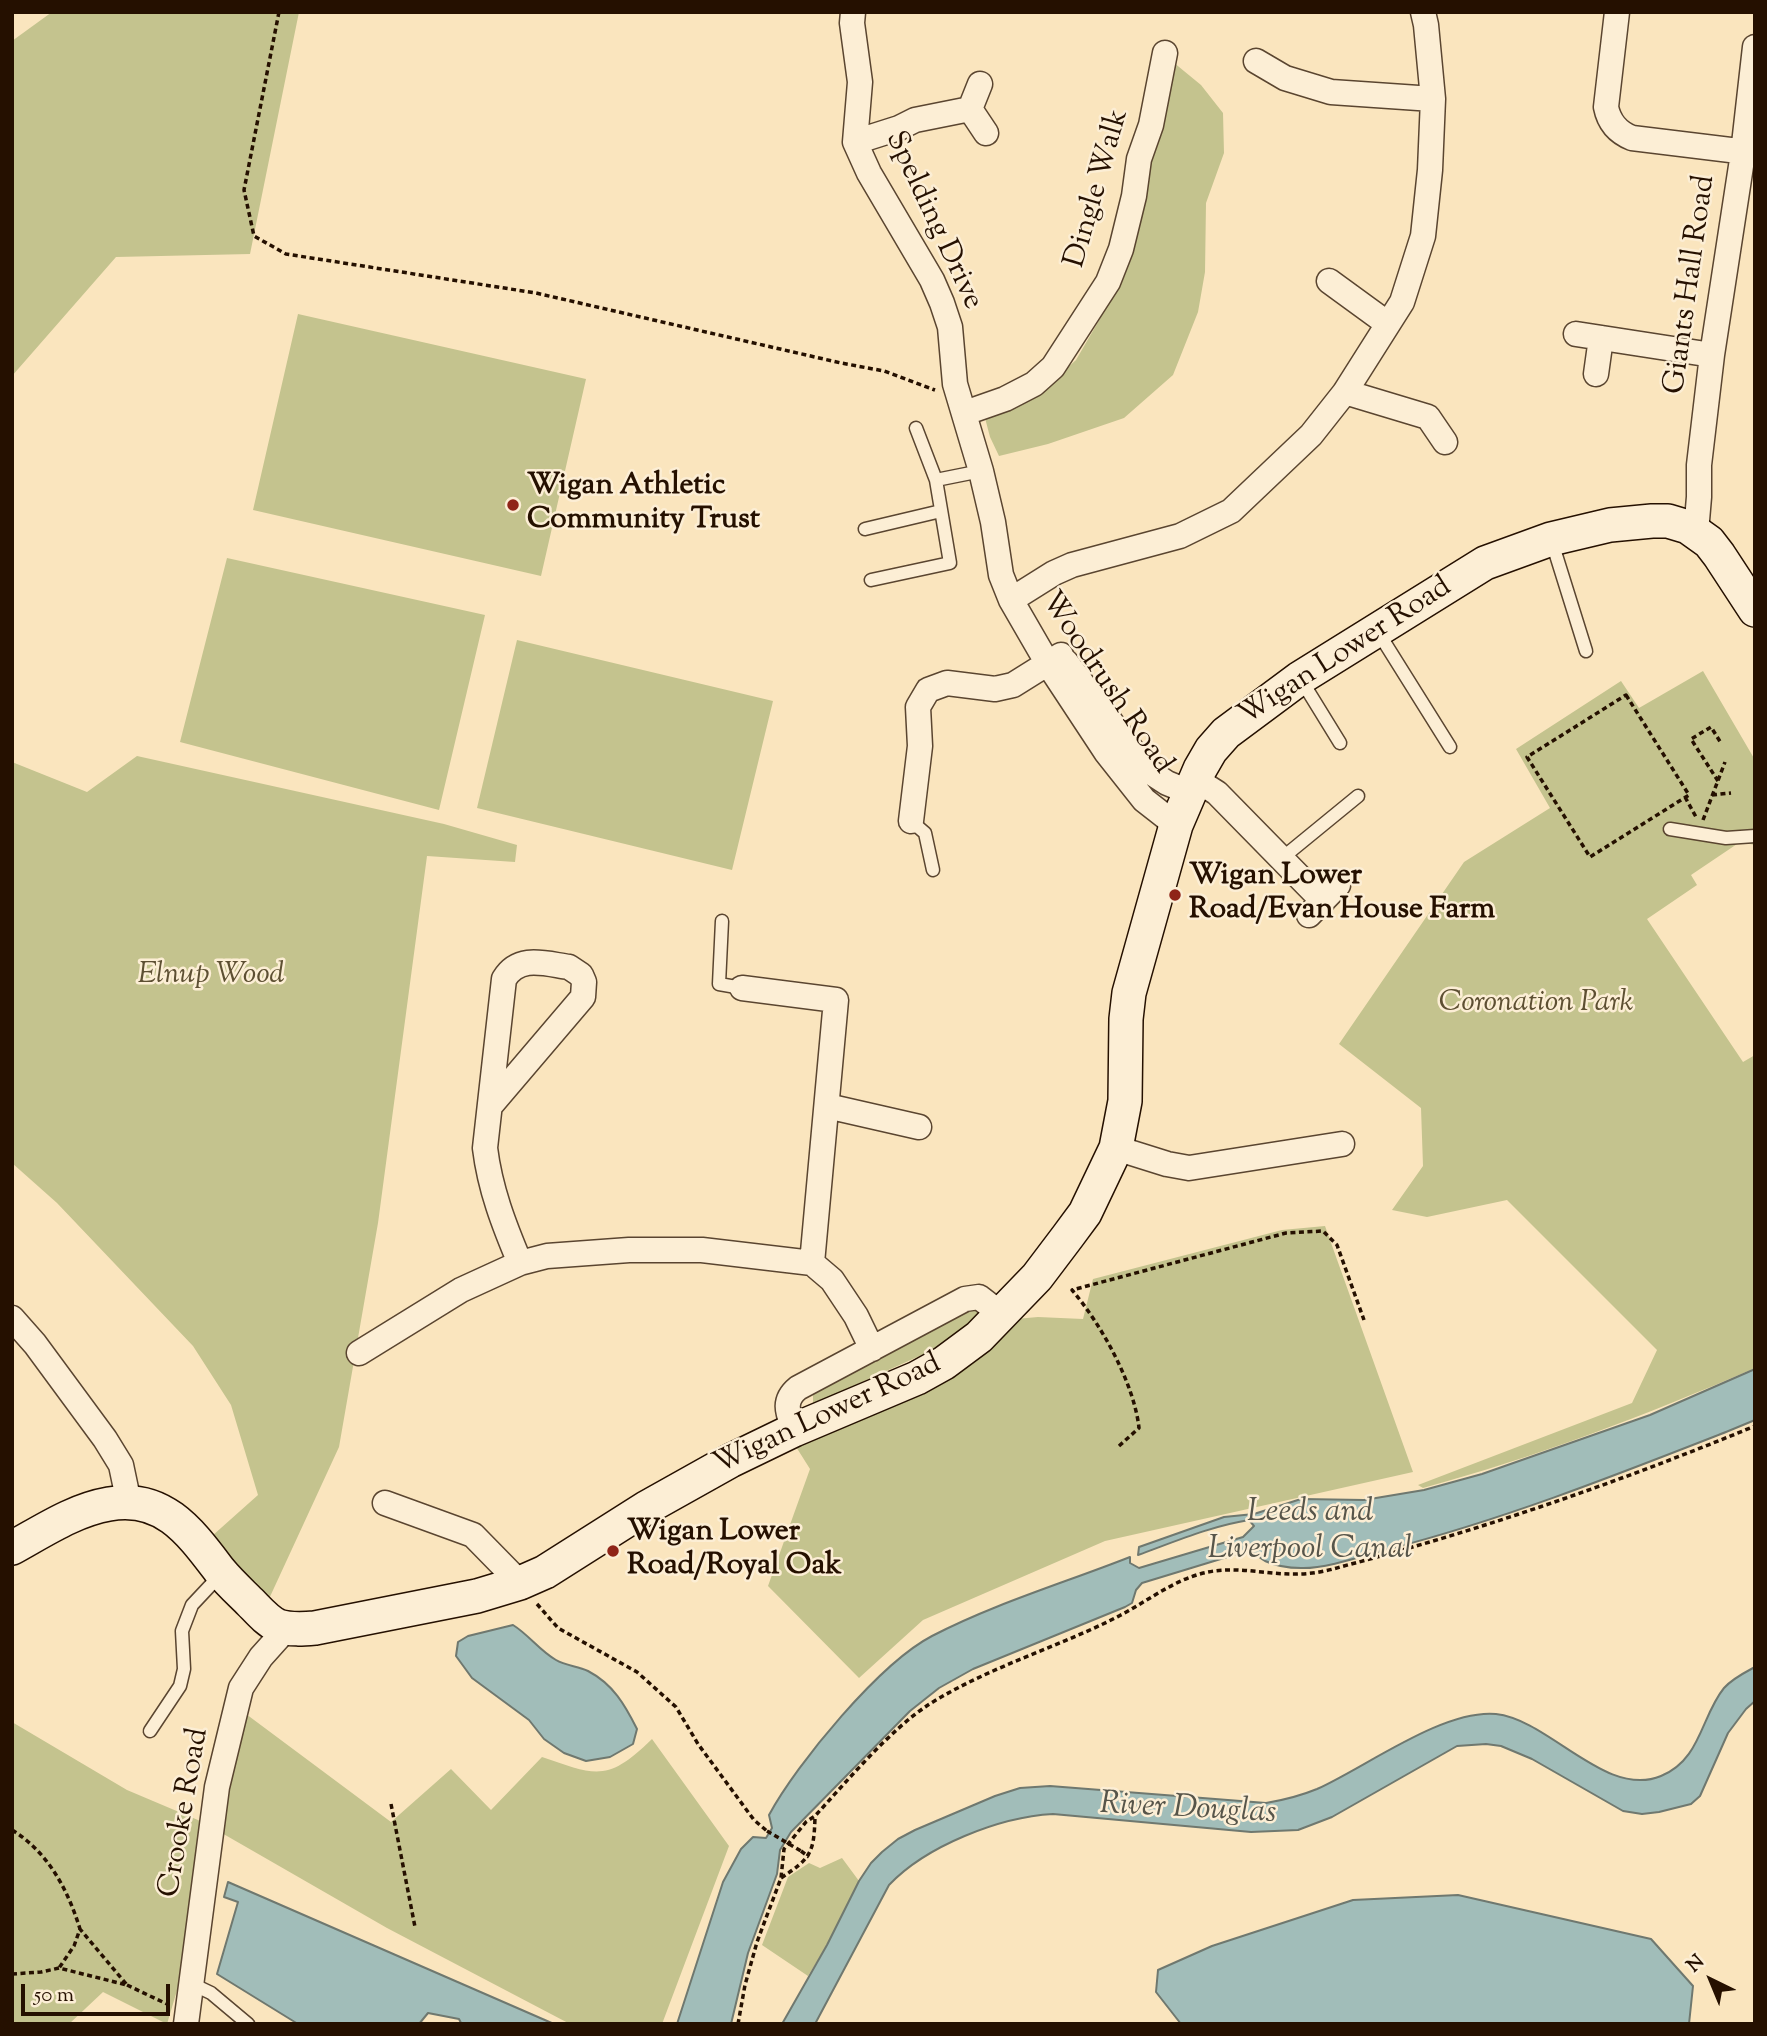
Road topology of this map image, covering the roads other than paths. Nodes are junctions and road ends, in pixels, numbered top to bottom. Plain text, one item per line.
1 (853, 12) edge
2 (1423, 12) edge
3 (1616, 12) edge
4 (1755, 47) edge
5 (1165, 53) dead end
6 (1256, 61) dead end
7 (980, 84) dead end
8 (1433, 99) junction
9 (970, 109) junction
10 (986, 133) dead end
11 (855, 142) junction
12 (1749, 153) edge
13 (1329, 281) dead end
14 (1388, 324) junction
15 (1576, 334) dead end
16 (1601, 338) junction
17 (1712, 355) junction
18 (1596, 374) dead end
19 (1345, 392) junction
20 (965, 413) junction
21 (916, 428) dead end
22 (1445, 442) dead end
23 (981, 471) junction
24 (936, 480) junction
25 (941, 511) junction
26 (865, 530) dead end
27 (1696, 532) junction
28 (1551, 539) junction
29 (871, 580) dead end
30 (1018, 596) junction
31 (1755, 610) edge
32 (1377, 631) junction
33 (1586, 651) dead end
34 (1054, 659) junction
35 (1300, 678) junction
36 (1340, 743) dead end
37 (1450, 747) dead end
38 (1192, 786) junction
39 (1358, 796) dead end
40 (911, 821) joint
41 (1176, 825) junction
42 (1670, 829) dead end
43 (1755, 836) edge
44 (1281, 859) junction
45 (933, 870) dead end
46 (1323, 900) dead end
47 (722, 921) dead end
48 (742, 988) joint
49 (491, 1105) junction
50 (827, 1106) junction
51 (919, 1127) dead end
52 (1331, 1140) dead end
53 (1116, 1148) junction
54 (812, 1262) junction
55 (520, 1263) junction
56 (1001, 1314) junction
57 (12, 1318) edge
58 (872, 1349) junction
59 (359, 1353) dead end
60 (794, 1430) junction
61 (129, 1503) junction
62 (385, 1503) dead end
63 (12, 1548) edge
64 (222, 1573) junction
65 (520, 1583) junction
66 (287, 1628) junction
67 (149, 1731) dead end
68 (192, 1984) junction
69 (193, 2021) edge
70 (248, 2024) edge

1 - 11 street, Spelding Drive
2 - 8 street
3 - 12 street
4 - 12 street, Giants Hall Road
5 - 20 street, Dingle Walk
6 - 8 street
7 - 9 street
8 - 14 street
9 - 10 street
9 - 11 street
11 - 20 street, Spelding Drive
12 - 17 street, Giants Hall Road
13 - 14 street
14 - 19 street
15 - 16 street
16 - 17 street
16 - 18 street
17 - 27 street, Giants Hall Road
19 - 22 street
19 - 30 street
20 - 23 street, Woodrush Road
21 - 24 lane
23 - 24 lane
23 - 30 street, Woodrush Road
24 - 25 lane
25 - 26 lane
25 - 29 lane
27 - 28 main road, Wigan Lower Road
27 - 31 main road, Wigan Lower Road
28 - 32 main road, Wigan Lower Road
28 - 33 lane
30 - 34 street, Woodrush Road
32 - 35 main road, Wigan Lower Road
32 - 37 lane
34 - 38 street, Woodrush Road
34 - 40 street
34 - 41 street, Woodrush Road
35 - 36 lane
35 - 38 main road, Wigan Lower Road
38 - 41 main road, Wigan Lower Road
38 - 44 street, Woodrush Road
39 - 44 lane
40 - 45 lane
41 - 53 main road, Wigan Lower Road
42 - 43 lane
44 - 46 street, Woodrush Road
47 - 48 lane
48 - 50 street
49 - 49 street
49 - 55 street
50 - 51 street
50 - 54 street
52 - 53 street
53 - 56 main road, Wigan Lower Road
54 - 55 street
54 - 58 street
55 - 59 street
56 - 58 street
56 - 60 main road, Wigan Lower Road
57 - 61 street
58 - 60 street
60 - 65 main road, Wigan Lower Road
61 - 63 main road
61 - 64 main road
62 - 65 street
64 - 66 main road
64 - 67 lane
65 - 66 main road, Wigan Lower Road
66 - 68 street, Crooke Road
68 - 69 street, Crooke Road
68 - 70 lane

